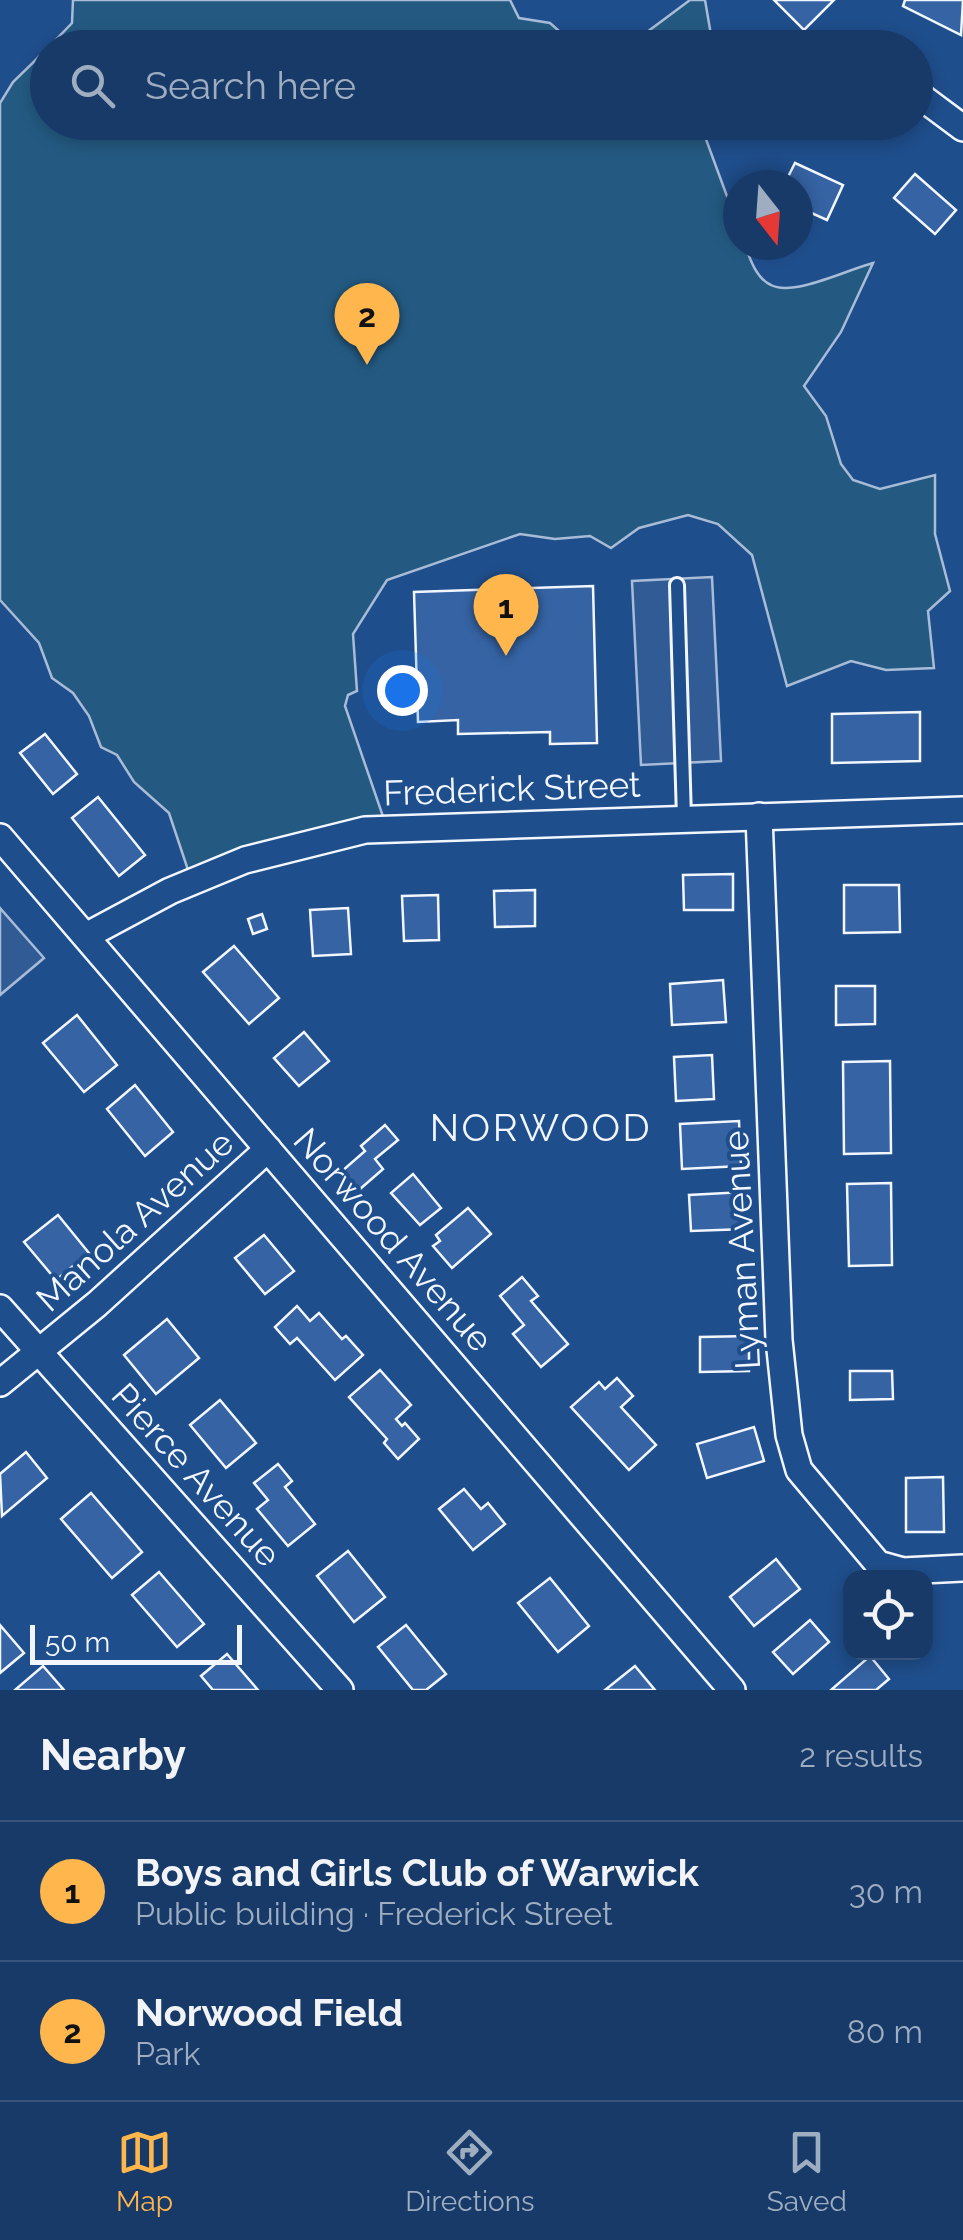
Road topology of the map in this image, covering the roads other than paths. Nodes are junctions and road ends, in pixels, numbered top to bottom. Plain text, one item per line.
1 (933, 106) edge
2 (963, 128) edge
3 (677, 585) dead end
4 (963, 810) edge
5 (759, 816) junction
6 (684, 818) junction
7 (0, 837) edge
8 (86, 936) junction
9 (268, 1149) junction
10 (0, 1308) edge
11 (39, 1353) junction
12 (0, 1383) edge
13 (963, 1568) edge
14 (340, 1690) edge
15 (732, 1690) edge

1 - 2 street
3 - 6 lane
4 - 5 street, Frederick Street
5 - 6 street, Frederick Street
5 - 13 street, Lyman Avenue
6 - 8 street, Frederick Street
7 - 8 street, Norwood Avenue
8 - 9 street, Norwood Avenue
9 - 11 street, Manola Avenue
9 - 15 street, Norwood Avenue
10 - 11 street, Pierce Avenue
11 - 12 street, Manola Avenue
11 - 14 street, Pierce Avenue

